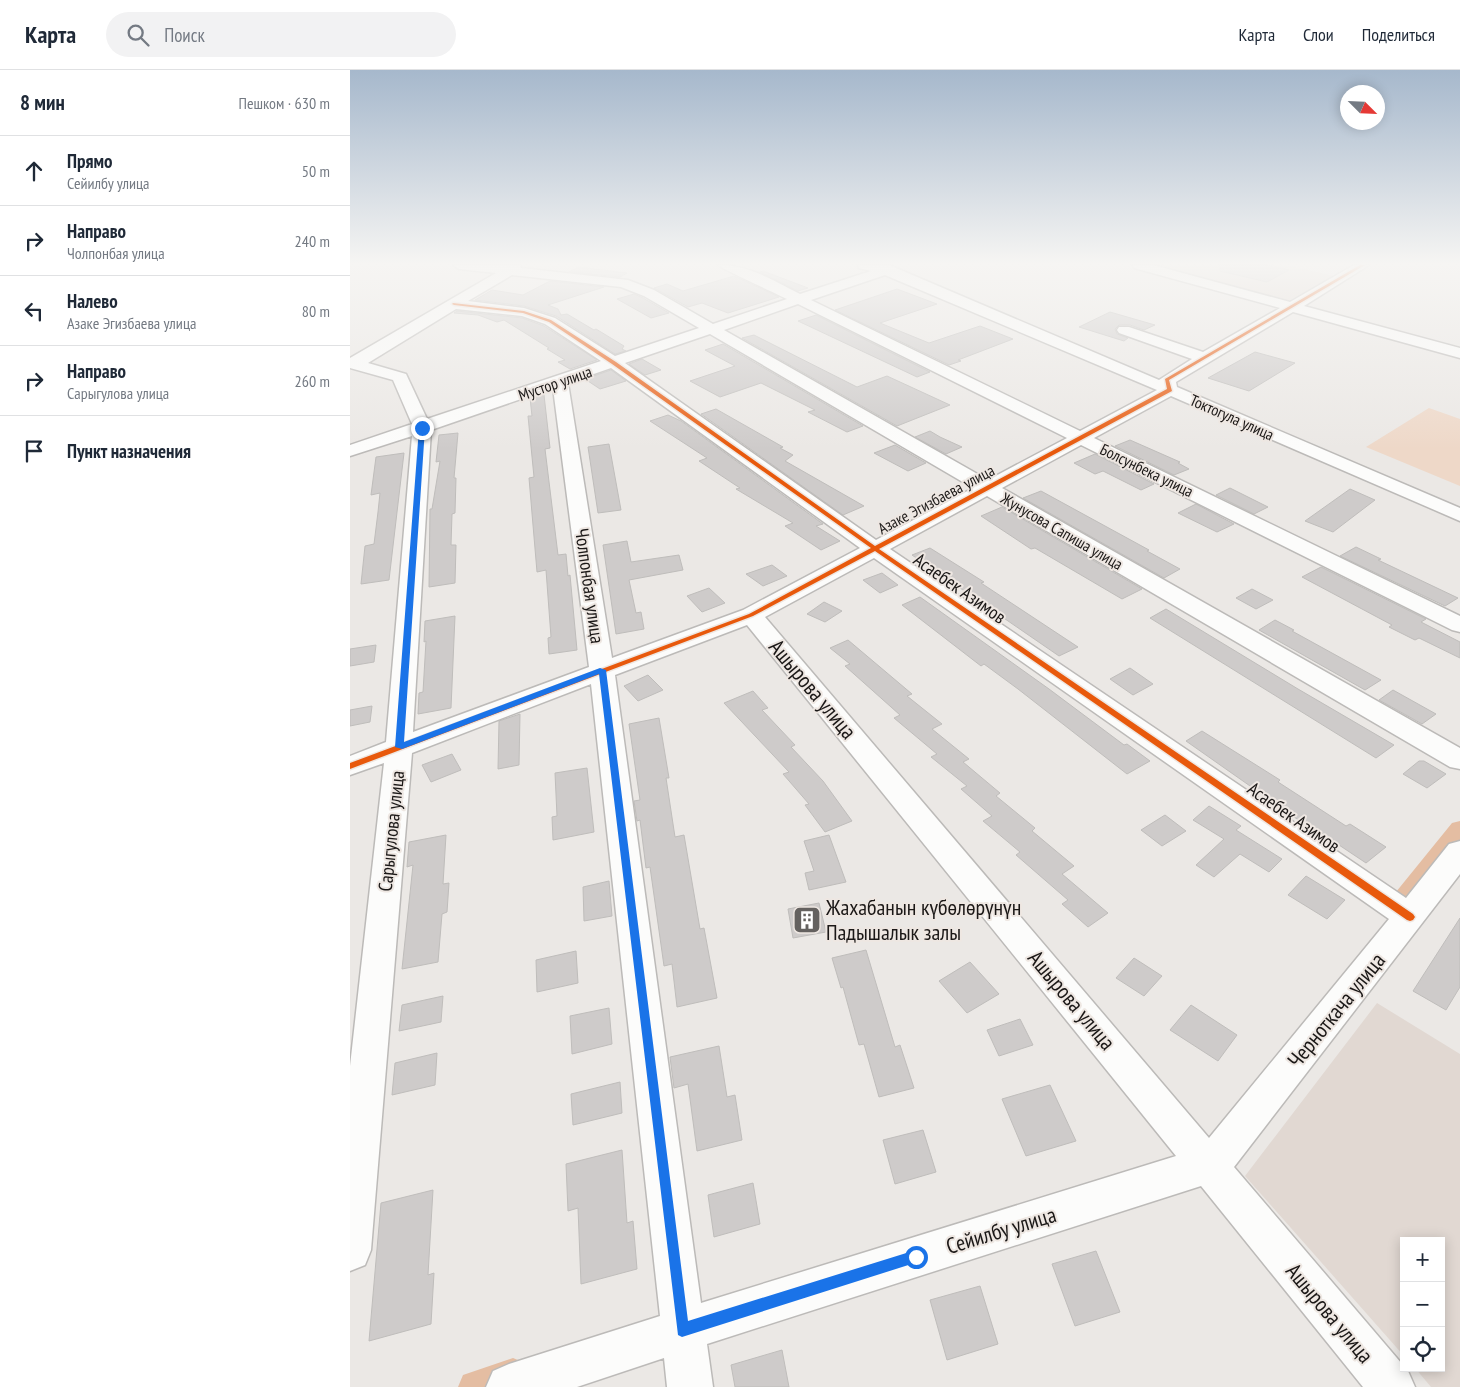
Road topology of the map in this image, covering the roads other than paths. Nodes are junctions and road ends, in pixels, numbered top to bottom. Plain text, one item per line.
1 (416, 326) edge
2 (557, 326) edge
3 (708, 326) edge
4 (720, 326) edge
5 (852, 326) edge
6 (1019, 326) edge
7 (1258, 326) edge
8 (1358, 326) edge
9 (712, 329) junction
10 (1124, 330) dead end
11 (1460, 354) edge
12 (1205, 358) junction
13 (614, 363) junction
14 (352, 364) edge
15 (560, 381) junction
16 (1170, 390) junction
17 (422, 428) junction
18 (1081, 438) junction
19 (350, 451) edge
20 (986, 488) junction
21 (1460, 515) edge
22 (874, 548) junction
23 (751, 614) junction
24 (1460, 625) edge
25 (602, 670) junction
26 (399, 747) junction
27 (1460, 760) edge
28 (350, 766) edge
29 (1460, 852) edge
30 (1410, 917) junction
31 (1208, 1165) junction
32 (350, 1250) edge
33 (682, 1330) junction
34 (509, 1387) edge
35 (690, 1387) edge
36 (1392, 1387) edge

1 - 14 street
2 - 13 street, Асаебек Азимов
3 - 9 street, Жунусова Сапиша улица
4 - 9 street, Мустор улица
5 - 18 street, Болсунбека улица
6 - 16 street, Токтогула улица
7 - 12 street
8 - 11 street
9 - 13 street, Мустор улица
9 - 20 street, Жунусова Сапиша улица
10 - 12 street
12 - 16 street
13 - 15 street, Мустор улица
13 - 22 street, Асаебек Азимов
14 - 17 street, Сарыгулова улица
15 - 17 street, Мустор улица
15 - 25 street, Чолпонбая улица
16 - 18 street, Азаке Эгизбаева улица
16 - 21 street, Токтогула улица
17 - 19 street, Мустор улица
17 - 26 street, Сарыгулова улица
18 - 20 street, Азаке Эгизбаева улица
18 - 24 street, Болсунбека улица
20 - 22 street, Азаке Эгизбаева улица
20 - 27 street, Жунусова Сапиша улица
22 - 23 street, Азаке Эгизбаева улица
22 - 30 street, Асаебек Азимов
23 - 25 street, Азаке Эгизбаева улица
23 - 31 street, Ашырова улица
25 - 26 street, Азаке Эгизбаева улица
25 - 33 street, Чолпонбая улица
26 - 28 street, Азаке Эгизбаева улица
26 - 32 street, Сарыгулова улица
29 - 30 street, Черноткача улица
30 - 31 street, Черноткача улица
31 - 33 street, Сейилбу улица
31 - 36 street, Ашырова улица
33 - 34 street, Сейилбу улица
33 - 35 street, Чолпонбая улица

